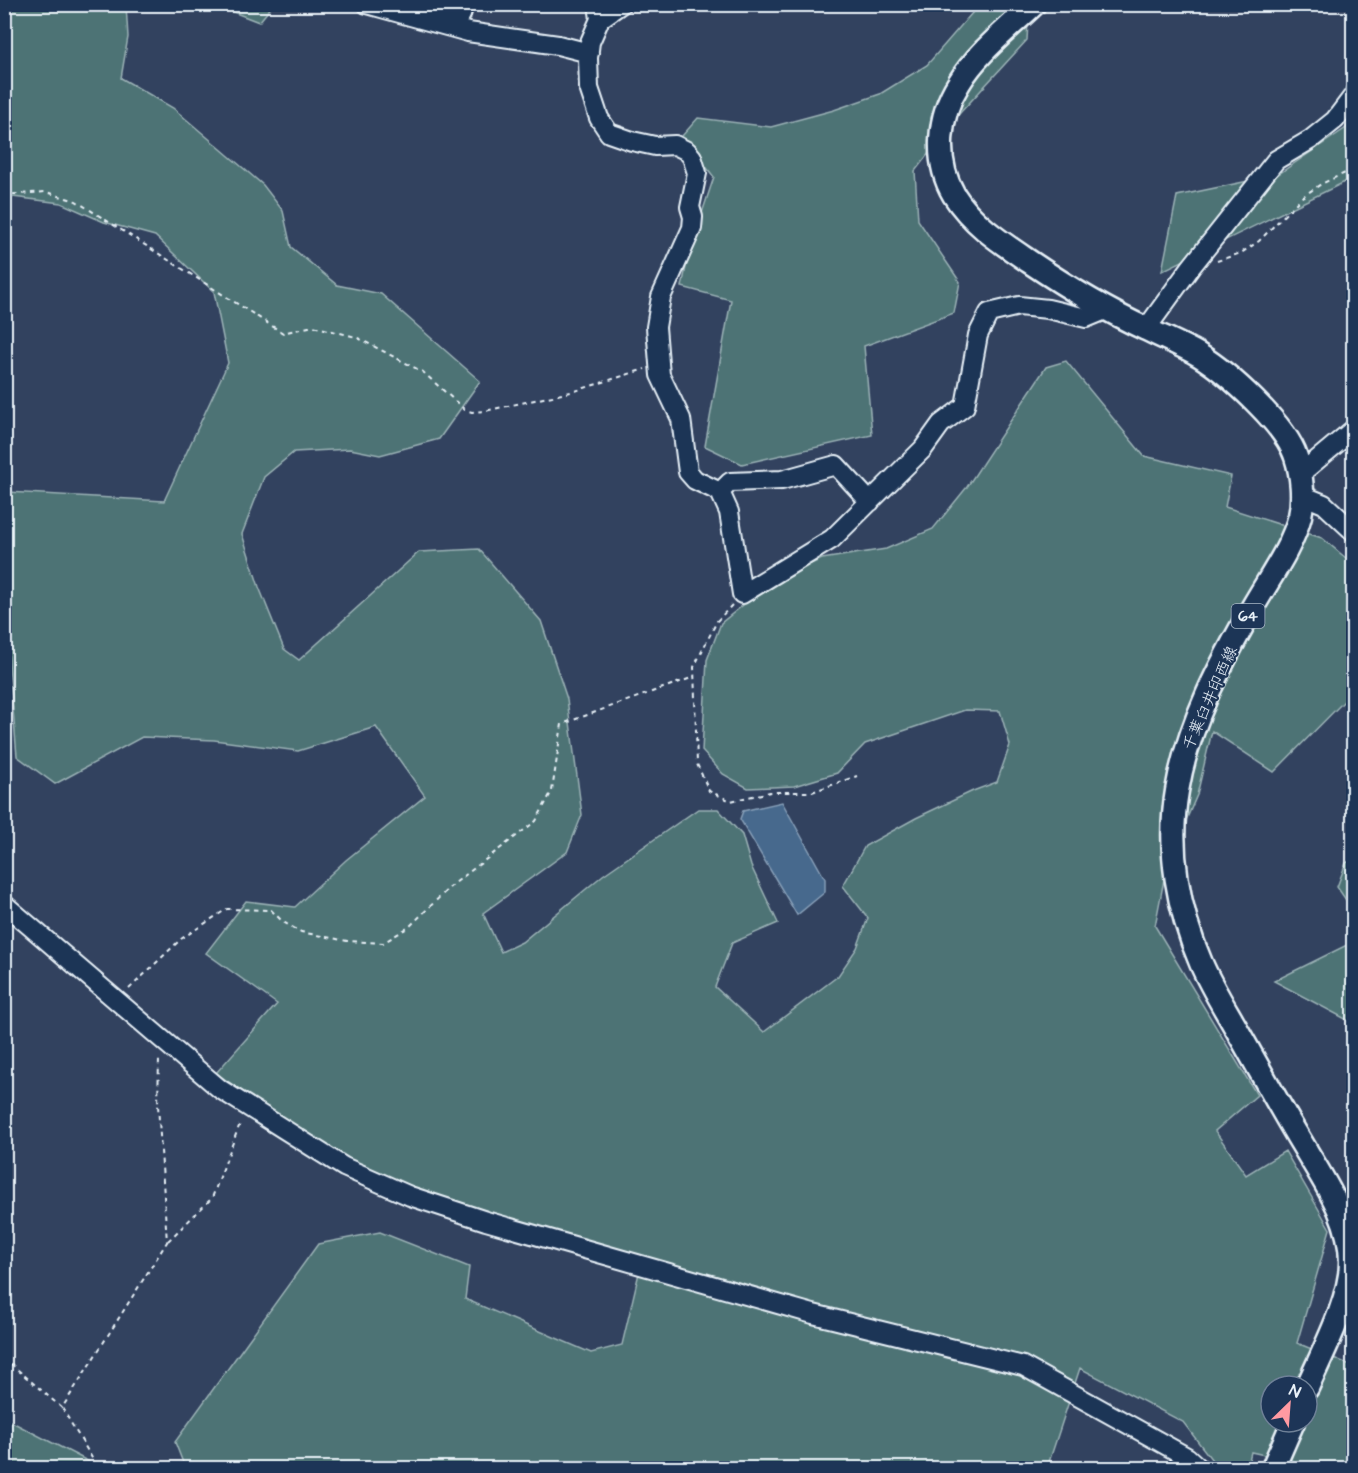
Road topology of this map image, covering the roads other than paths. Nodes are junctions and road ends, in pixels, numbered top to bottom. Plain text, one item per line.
1 (367, 4) edge
2 (440, 4) edge
3 (464, 4) edge
4 (621, 4) edge
5 (1034, 4) edge
6 (599, 12) edge
7 (589, 53) junction
8 (1353, 94) edge
9 (1104, 308) junction
10 (1146, 329) junction
11 (1353, 429) edge
12 (1301, 484) junction
13 (720, 492) junction
14 (870, 501) junction
15 (1353, 532) edge
16 (4, 904) edge
17 (1313, 1374) edge
18 (1288, 1434) edge
19 (1199, 1468) edge
20 (1273, 1468) edge

1 - 7 street
2 - 3 street
4 - 6 street
5 - 9 main road, 千葉臼井印西線 / 64
6 - 7 street
7 - 13 street
8 - 10 street
9 - 10 main road, 千葉臼井印西線 / 64
9 - 14 street
10 - 12 main road, 千葉臼井印西線 / 64
11 - 12 street
12 - 15 street
12 - 17 main road, 千葉臼井印西線 / 64
13 - 14 street
13 - 14 street
16 - 19 street
18 - 20 main road

